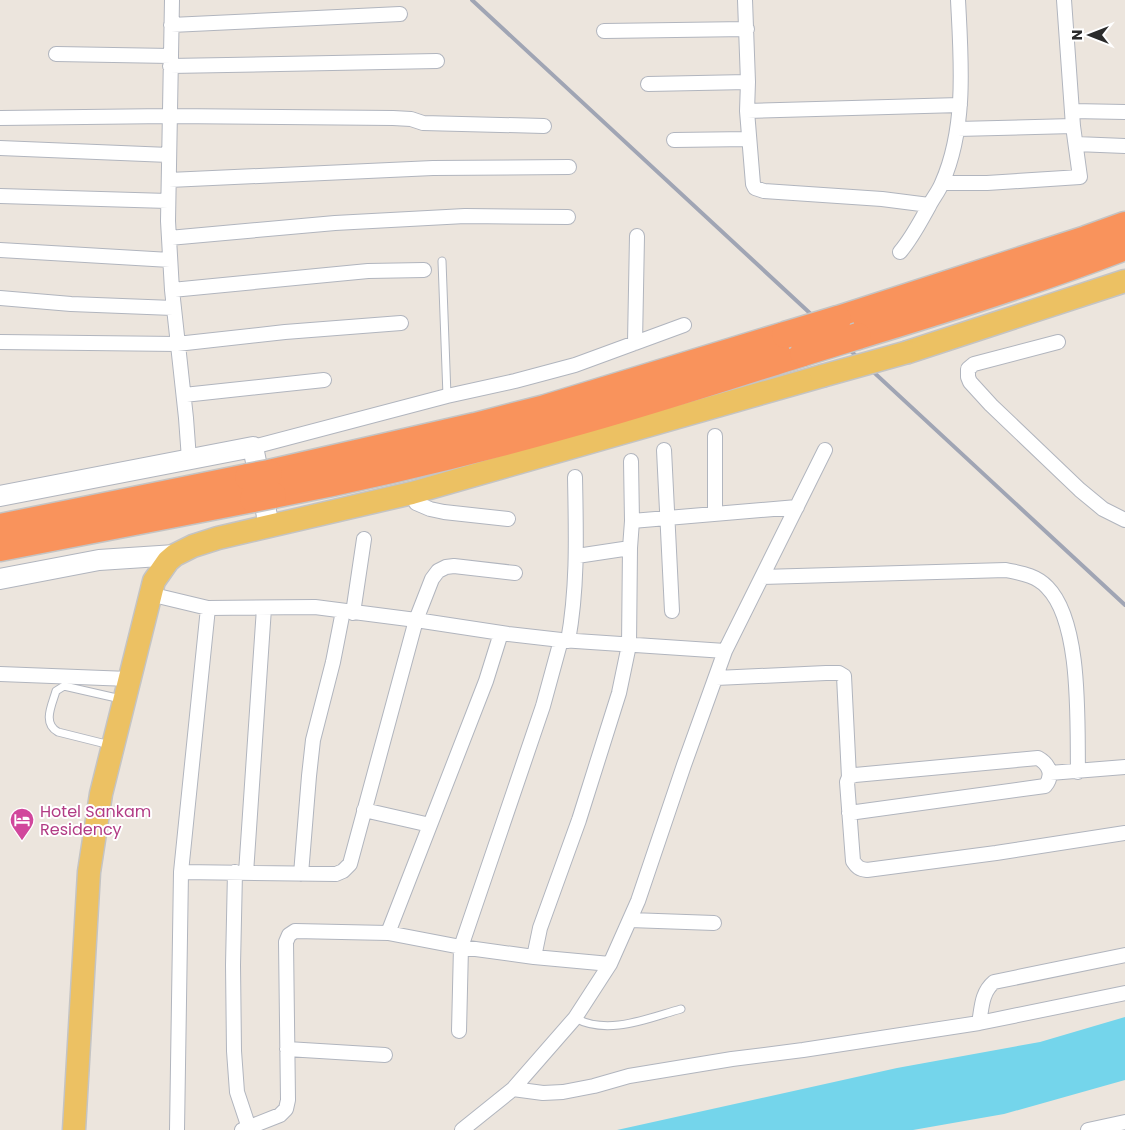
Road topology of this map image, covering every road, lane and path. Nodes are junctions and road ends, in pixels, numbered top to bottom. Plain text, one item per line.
1 (172, 0) edge
2 (745, 0) edge
3 (958, 0) edge
4 (1064, 0) edge
5 (400, 14) dead end
6 (171, 25) junction
7 (747, 29) junction
8 (604, 31) dead end
9 (56, 54) dead end
10 (171, 61) junction
11 (437, 61) dead end
12 (748, 82) junction
13 (648, 84) dead end
14 (960, 105) junction
15 (747, 111) junction
16 (1072, 111) junction
17 (1125, 112) edge
18 (169, 116) junction
19 (0, 118) edge
20 (544, 126) dead end
21 (1073, 126) junction
22 (957, 128) junction
23 (749, 139) junction
24 (674, 140) dead end
25 (1076, 144) junction
26 (1125, 146) edge
27 (0, 148) edge
28 (169, 154) junction
29 (569, 168) dead end
30 (169, 180) junction
31 (942, 183) junction
32 (0, 196) edge
33 (168, 202) junction
34 (929, 205) junction
35 (568, 217) dead end
36 (1125, 225) edge
37 (638, 236) dead end
38 (169, 238) junction
39 (1125, 247) edge
40 (0, 250) edge
41 (900, 252) dead end
42 (170, 260) junction
43 (442, 261) dead end
44 (424, 270) dead end
45 (1125, 281) edge
46 (172, 290) junction
47 (0, 298) edge
48 (173, 308) junction
49 (401, 323) dead end
50 (684, 326) dead end
51 (0, 342) edge
52 (1058, 342) dead end
53 (634, 343) junction
54 (177, 344) junction
55 (324, 380) dead end
56 (184, 395) junction
57 (447, 396) junction
58 (715, 436) dead end
59 (253, 447) junction
60 (664, 450) dead end
61 (825, 450) dead end
62 (189, 459) junction
63 (631, 461) dead end
64 (575, 477) dead end
65 (261, 486) junction
66 (412, 492) junction
67 (0, 496) edge
68 (797, 507) junction
69 (715, 514) junction
70 (667, 518) junction
71 (508, 519) dead end
72 (1125, 520) edge
73 (632, 521) junction
74 (269, 526) junction
75 (0, 527) edge
76 (364, 539) dead end
77 (0, 548) edge
78 (630, 548) junction
79 (577, 556) junction
80 (171, 558) junction
81 (515, 573) dead end
82 (762, 577) junction
83 (0, 579) edge
84 (162, 597) junction
85 (208, 608) junction
86 (264, 608) junction
87 (672, 611) dead end
88 (348, 612) junction
89 (416, 620) junction
90 (501, 633) junction
91 (564, 640) junction
92 (629, 645) junction
93 (725, 652) junction
94 (0, 674) edge
95 (716, 678) junction
96 (127, 690) junction
97 (113, 746) junction
98 (1125, 767) edge
99 (1078, 772) junction
100 (1050, 773) junction
101 (849, 777) junction
102 (364, 810) junction
103 (849, 813) junction
104 (430, 825) junction
105 (1125, 834) edge
106 (181, 872) junction
107 (241, 872) junction
108 (301, 874) junction
109 (630, 920) junction
110 (714, 923) dead end
111 (388, 933) junction
112 (461, 947) junction
113 (1125, 955) edge
114 (534, 957) junction
115 (610, 964) junction
116 (1125, 993) edge
117 (681, 1009) dead end
118 (575, 1018) junction
119 (979, 1024) junction
120 (459, 1031) dead end
121 (287, 1050) junction
122 (385, 1055) dead end
123 (513, 1089) junction
124 (1125, 1122) edge
125 (245, 1129) edge
126 (74, 1130) edge
127 (87, 1130) edge
128 (177, 1130) edge
129 (462, 1130) edge
130 (1088, 1130) edge

1 - 6 street
2 - 7 street
3 - 14 street
4 - 16 street
5 - 6 street
6 - 10 street
7 - 8 street
7 - 12 street
9 - 10 street
10 - 11 street
10 - 18 street
12 - 13 street
12 - 15 street
14 - 15 street
14 - 22 street
15 - 23 street
16 - 17 street
16 - 21 street
18 - 19 street
18 - 20 street
18 - 28 street
21 - 22 street
21 - 25 street
22 - 31 street
23 - 24 street
23 - 34 street
25 - 26 street
25 - 31 street
27 - 28 street
28 - 30 street
29 - 30 street
30 - 33 street
31 - 34 street
32 - 33 street
33 - 38 street
34 - 41 street
35 - 38 street
36 - 65 highway, bridge
37 - 53 street
38 - 42 street
39 - 65 highway, bridge
40 - 42 street
42 - 46 street
43 - 57 lane
44 - 46 street
45 - 66 main road, bridge
46 - 48 street
47 - 48 street
48 - 54 street
49 - 54 street
50 - 53 street
51 - 54 street
52 - 72 street
53 - 57 street
54 - 56 street
55 - 56 street
56 - 62 street
57 - 59 street
58 - 69 street
59 - 62 street
59 - 74 street
60 - 70 street
61 - 68 street
62 - 67 street
63 - 73 street
64 - 79 street
65 - 75 highway
65 - 77 highway
66 - 71 street
66 - 74 main road
68 - 69 street
68 - 82 street
69 - 70 street
70 - 73 street
70 - 87 street
73 - 78 street
74 - 80 main road
76 - 88 street
78 - 79 street
78 - 92 street
79 - 91 street
80 - 83 street
80 - 84 main road
80 - 96 main road
81 - 89 street
82 - 93 street
82 - 99 street
84 - 85 street
84 - 127 main road
85 - 86 street
85 - 106 street
86 - 88 street
86 - 107 street
88 - 89 street
88 - 108 street
89 - 90 street
89 - 102 street
90 - 91 street
90 - 104 street
91 - 92 street
91 - 112 street
92 - 93 street
92 - 114 street
93 - 95 street
94 - 96 street
95 - 101 street
95 - 109 street
96 - 97 main road
96 - 97 lane
97 - 126 main road
98 - 99 street
99 - 100 street
100 - 101 street
100 - 103 street
101 - 103 street
102 - 104 street
102 - 108 street
103 - 105 street
104 - 111 street
106 - 107 street
106 - 128 street
107 - 108 street
107 - 125 street
109 - 110 street
109 - 115 street
111 - 112 street
111 - 121 street
112 - 114 street
112 - 120 street
113 - 119 street
114 - 115 street
115 - 118 street
116 - 119 street
117 - 118 lane
118 - 123 street
119 - 123 street
121 - 122 street
121 - 125 street
123 - 129 street
124 - 130 street

